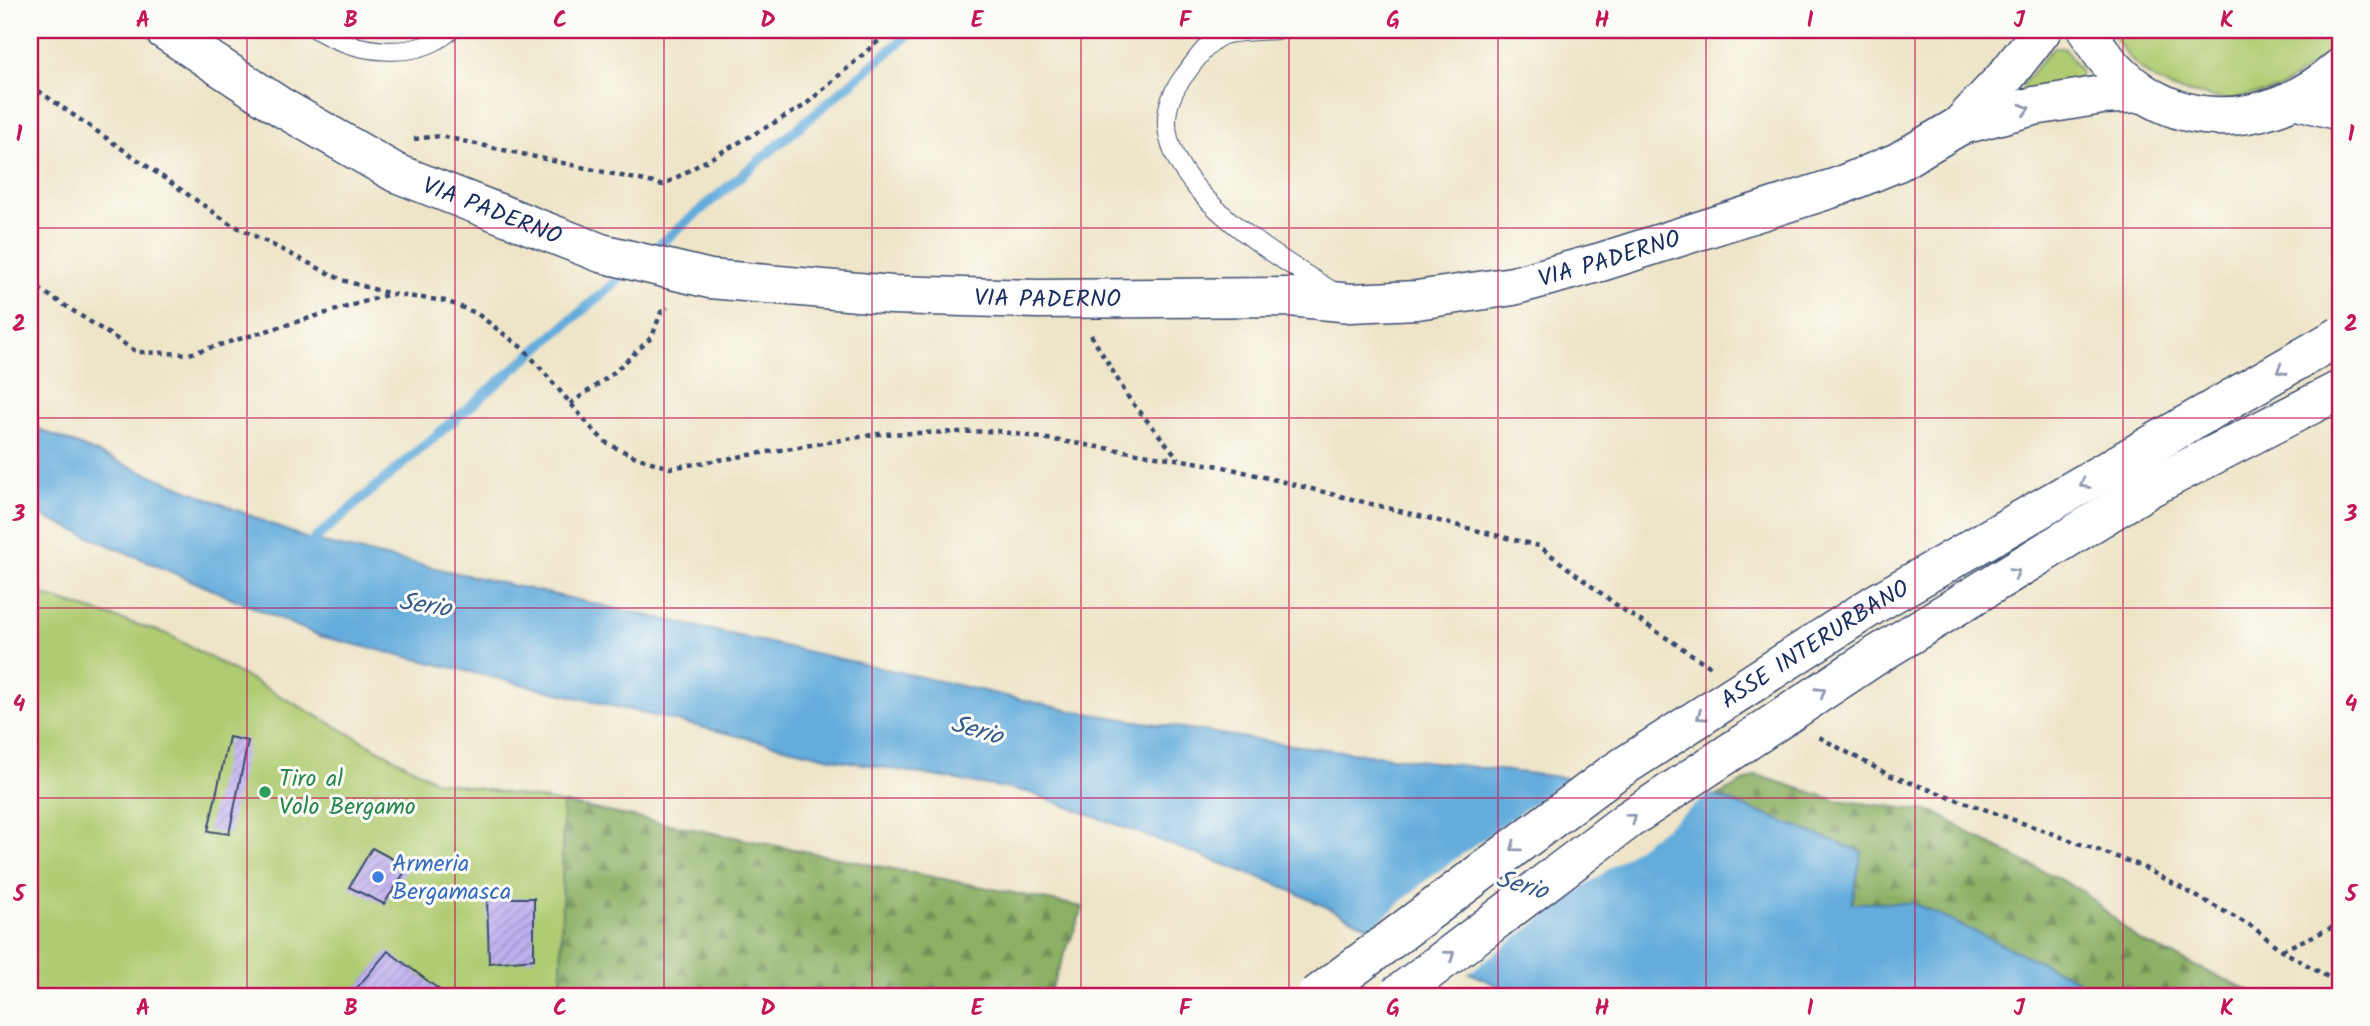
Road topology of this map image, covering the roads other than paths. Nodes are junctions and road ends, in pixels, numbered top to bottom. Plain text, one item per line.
1 (164, 30) edge
2 (317, 30) edge
3 (451, 30) edge
4 (1278, 30) edge
5 (2042, 30) edge
6 (2087, 30) edge
7 (2340, 68) edge
8 (2143, 93) junction
9 (2298, 100) junction
10 (2340, 111) edge
11 (1959, 126) junction
12 (1351, 303) junction
13 (2340, 336) edge
14 (2340, 390) edge
15 (1316, 996) edge
16 (1396, 996) edge

1 - 12 main road, VIA PADERNO
2 - 3 lane
4 - 12 lane
5 - 11 main road, VIA PADERNO
6 - 8 main road, VIA PADERNO
7 - 9 main road, VIA PADERNO
8 - 9 main road, VIA PADERNO
11 -> 8 main road, VIA PADERNO
9 - 10 main road
11 - 12 main road, VIA PADERNO
13 -> 15 main road, ASSE INTERURBANO, bridge
16 -> 14 main road, ASSE INTERURBANO, bridge

